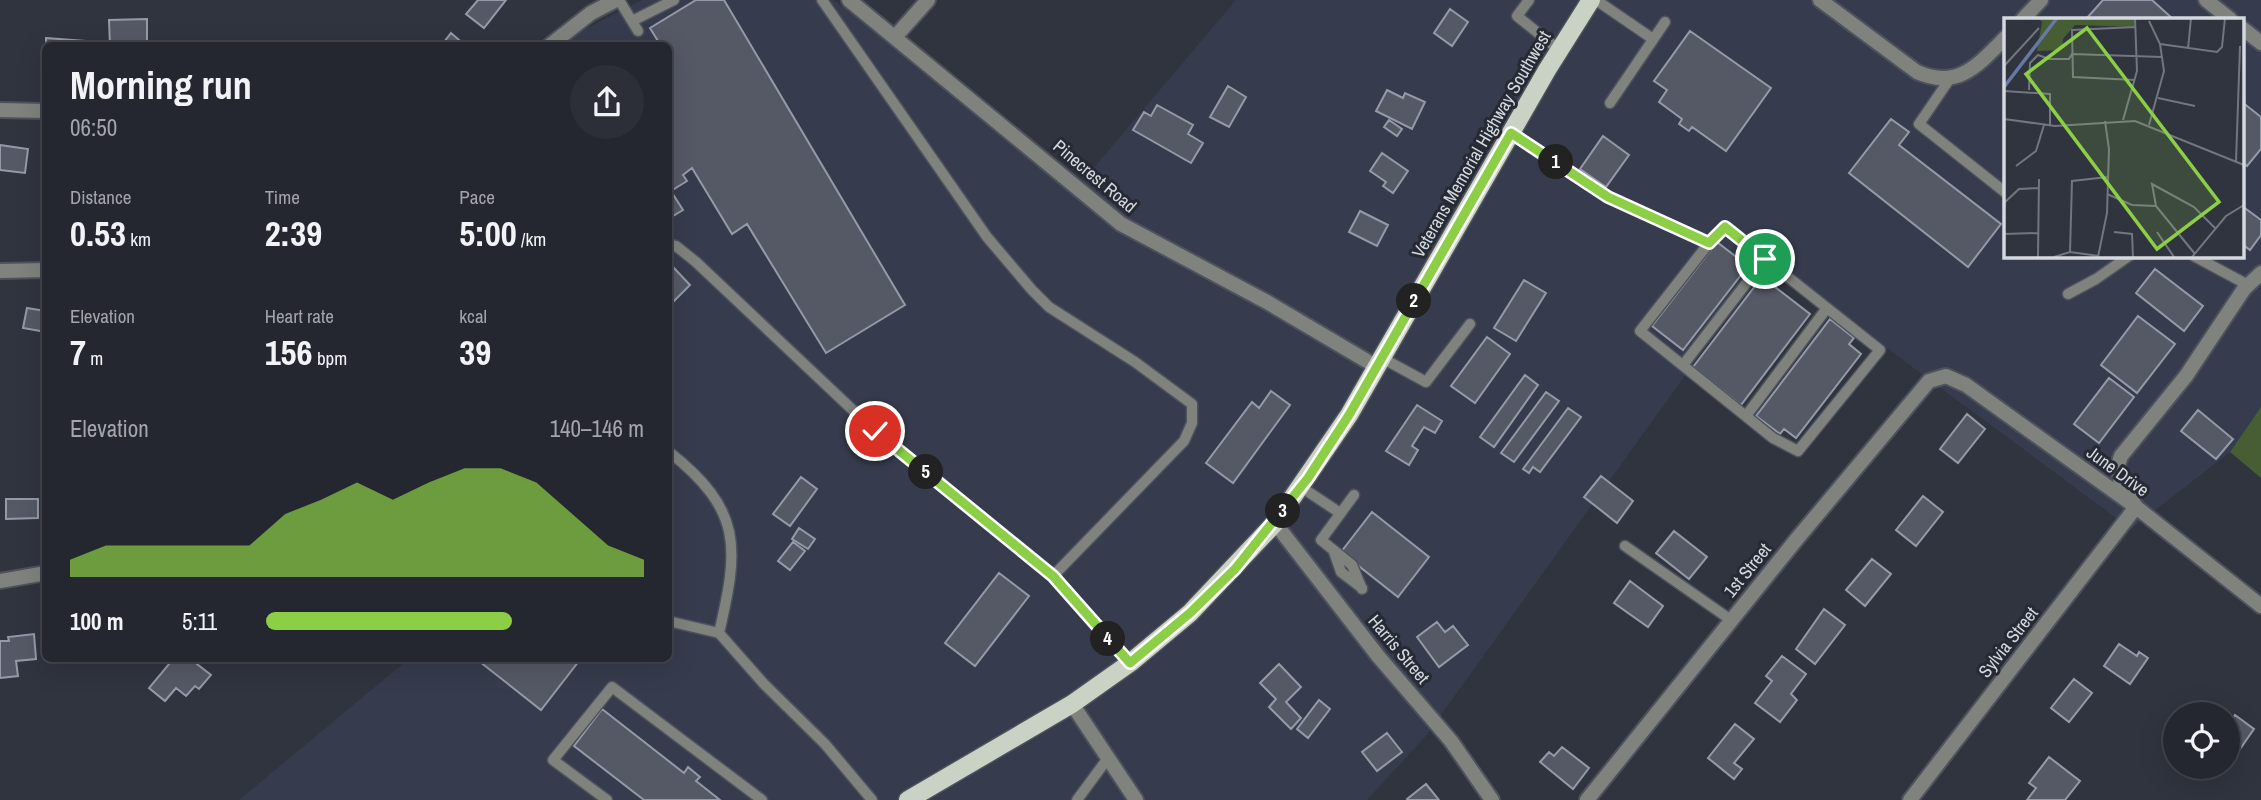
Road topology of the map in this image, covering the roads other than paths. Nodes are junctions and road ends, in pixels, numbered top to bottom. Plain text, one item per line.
1 (617, 0) edge
2 (674, 0) edge
3 (822, 0) edge
4 (849, 0) edge
5 (928, 0) edge
6 (1529, 0) edge
7 (1594, 0) edge
8 (1820, 0) edge
9 (2041, 0) edge
10 (2206, 0) edge
11 (2024, 18) edge
12 (2229, 18) edge
13 (632, 21) junction
14 (1665, 22) dead end
15 (2244, 30) edge
16 (638, 31) dead end
17 (895, 37) junction
18 (1653, 39) junction
19 (2004, 39) edge
20 (554, 42) edge
21 (2261, 43) edge
22 (1559, 50) junction
23 (1949, 80) junction
24 (1610, 103) dead end
25 (0, 110) edge
26 (42, 111) edge
27 (1511, 133) junction
28 (2004, 191) edge
29 (1709, 243) junction
30 (672, 245) edge
31 (2128, 257) edge
32 (2196, 257) edge
33 (1765, 259) junction
34 (42, 270) edge
35 (0, 271) edge
36 (2261, 273) edge
37 (2248, 285) junction
38 (2068, 294) dead end
39 (1827, 309) junction
40 (1471, 324) dead end
41 (1380, 363) junction
42 (1683, 365) junction
43 (1946, 376) joint
44 (1746, 416) junction
45 (672, 454) edge
46 (1301, 487) junction
47 (1354, 495) dead end
48 (2136, 507) junction
49 (1340, 513) junction
50 (1275, 523) junction
51 (1625, 546) dead end
52 (1334, 551) dead end
53 (42, 574) edge
54 (1053, 576) junction
55 (0, 580) edge
56 (2261, 606) edge
57 (1731, 620) junction
58 (672, 622) edge
59 (719, 633) junction
60 (1130, 663) junction
61 (1072, 704) junction
62 (1108, 758) junction
63 (607, 800) edge
64 (762, 800) edge
65 (872, 800) edge
66 (908, 800) edge
67 (1077, 800) edge
68 (1136, 800) edge
69 (1492, 800) edge
70 (1587, 800) edge
71 (1910, 800) edge

1 - 13 lane
1 - 20 street
2 - 13 lane
3 - 54 lane
4 - 17 street, Pinecrest Road
5 - 17 street
6 - 22 lane
7 - 18 lane
7 - 22 main road, Veterans Memorial Highway Southwest
8 - 23 street
9 - 11 street
10 - 12 street
13 - 16 lane
14 - 18 lane
15 - 21 street
17 - 41 street, Pinecrest Road
18 - 24 lane
19 - 23 street
22 - 27 main road, Veterans Memorial Highway Southwest
23 - 28 lane
25 - 26 street
27 - 29 lane
27 - 41 main road, Veterans Memorial Highway Southwest
29 - 33 lane
29 - 42 lane
30 - 54 lane
31 - 38 lane
32 - 37 lane
33 - 39 lane
33 - 42 lane
34 - 35 street
36 - 37 street
37 - 48 street
39 - 44 lane
39 - 44 lane
40 - 41 lane
41 - 46 main road, Veterans Memorial Highway Southwest
42 - 44 lane
43 - 48 street, June Drive
43 - 57 street, 1st Street
45 - 59 lane
46 - 49 lane
46 - 50 main road, Veterans Memorial Highway Southwest
47 - 49 lane
48 - 56 street, June Drive
48 - 71 street, Sylvia Street
49 - 52 lane
50 - 60 main road, Veterans Memorial Highway Southwest
50 - 69 street, Harris Street
51 - 57 lane
53 - 55 street
54 - 60 lane
57 - 70 street, 1st Street
58 - 59 lane
59 - 65 lane
60 - 61 main road, Veterans Memorial Highway Southwest
61 - 62 street
61 - 66 main road, Veterans Memorial Highway Southwest
62 - 67 lane
62 - 68 street
63 - 64 lane

